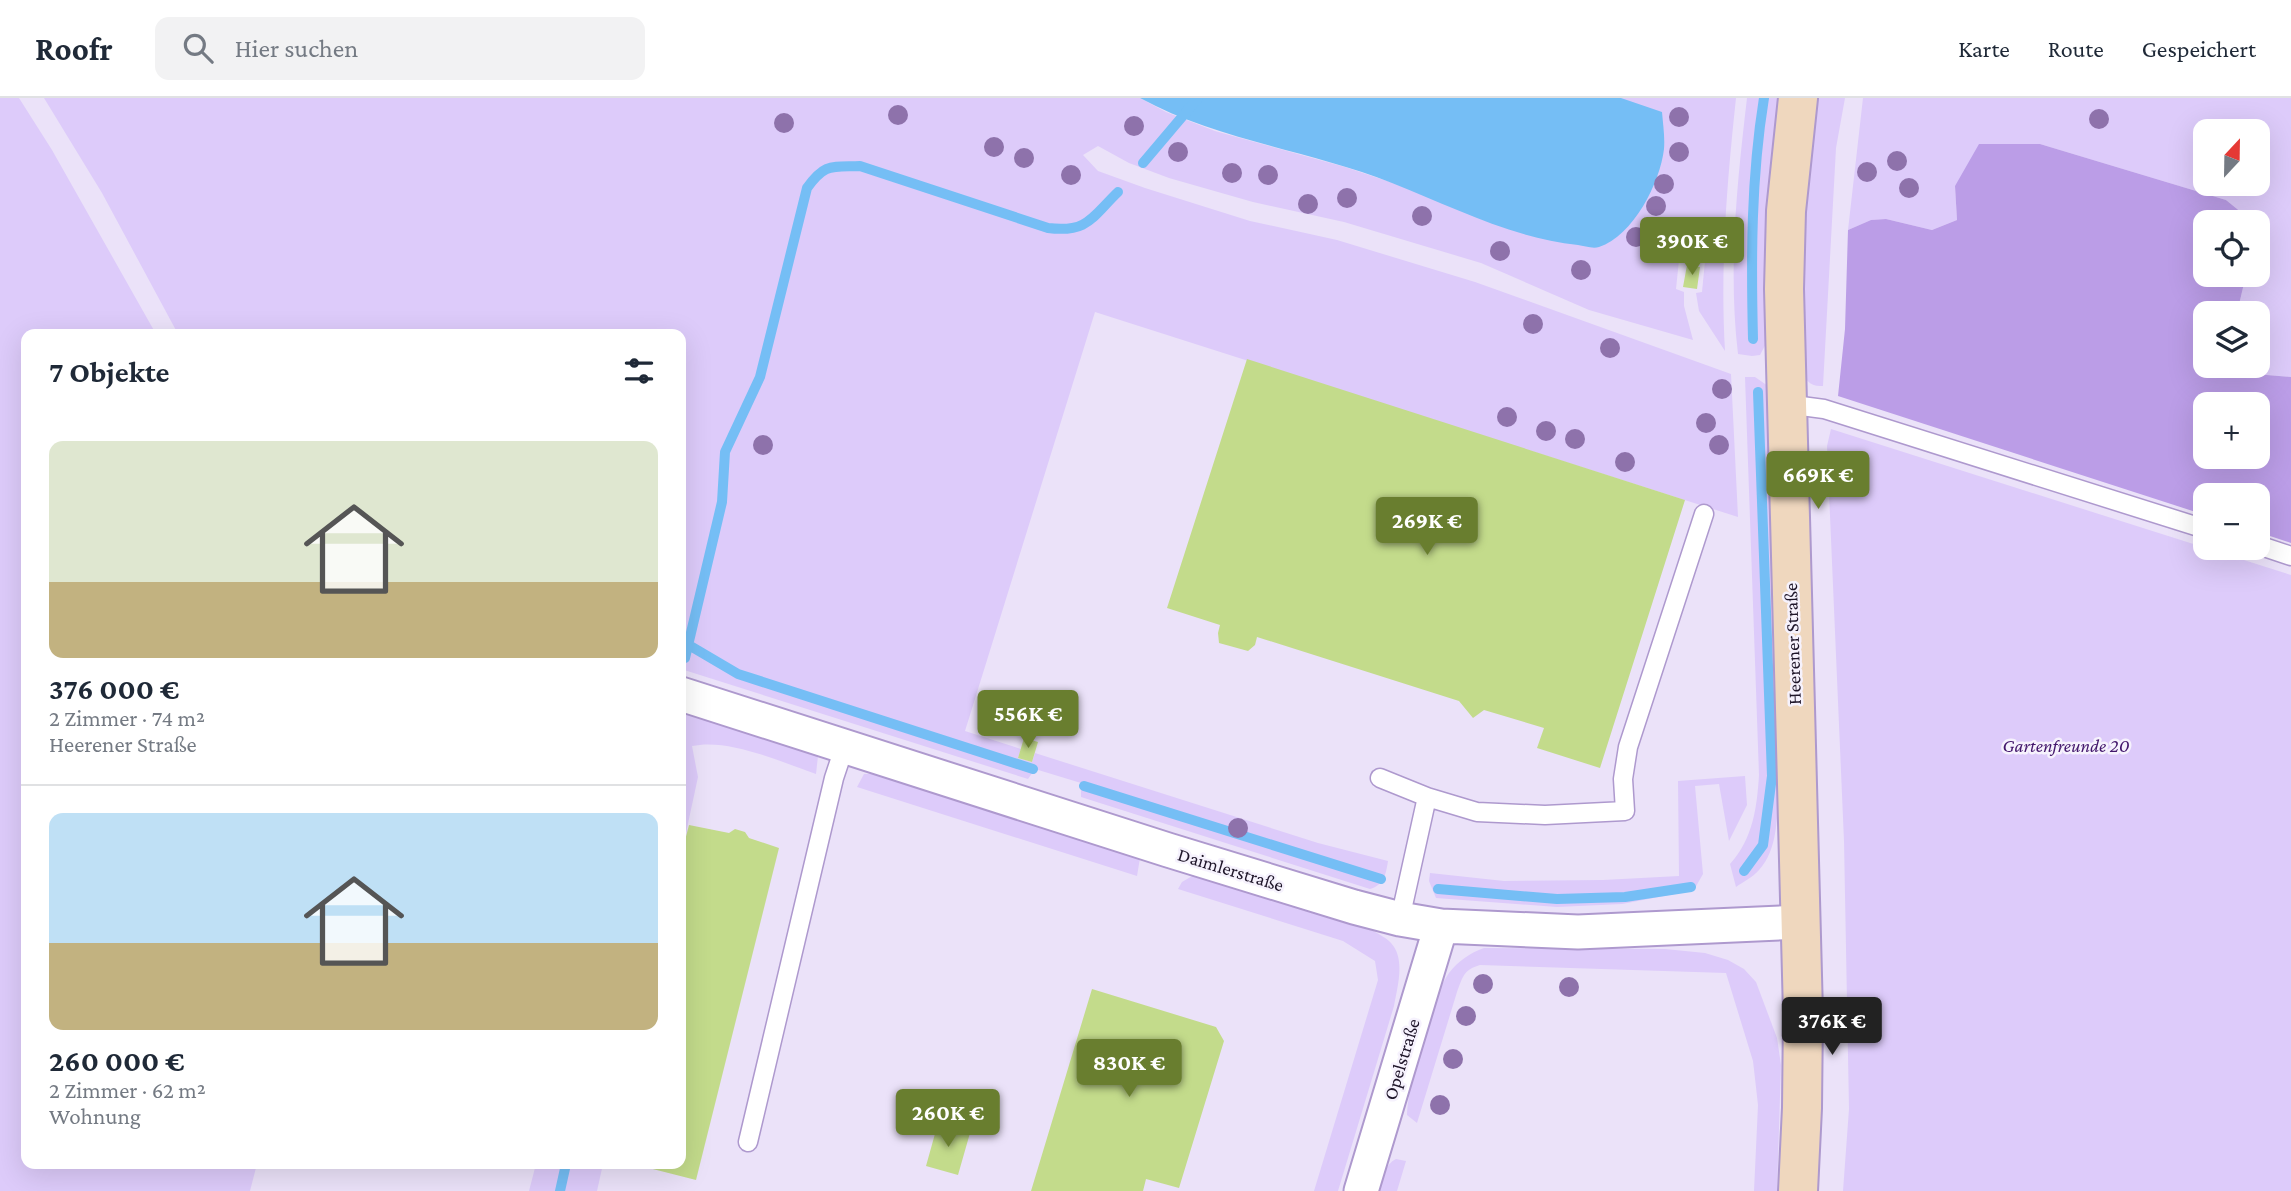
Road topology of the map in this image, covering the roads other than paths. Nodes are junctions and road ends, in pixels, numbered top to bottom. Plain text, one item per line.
1 (1798, 98) edge
2 (1786, 404) junction
3 (1704, 514) dead end
4 (2193, 524) edge
5 (2270, 549) edge
6 (2291, 556) edge
7 (686, 697) edge
8 (845, 745) junction
9 (1380, 778) dead end
10 (1427, 797) junction
11 (1400, 919) junction
12 (1801, 922) junction
13 (1441, 926) junction
14 (748, 1142) dead end
15 (1362, 1191) edge
16 (1798, 1191) edge

1 - 2 main road, Heerener Straße
2 - 4 lane
2 - 12 main road, Heerener Straße
3 - 10 lane
5 - 6 lane
7 - 8 street, Daimlerstraße
8 - 11 street, Daimlerstraße
8 - 14 lane
9 - 10 lane
10 - 11 lane
11 - 13 street, Daimlerstraße
12 - 13 street, Daimlerstraße
12 - 16 main road, Heerener Straße
13 - 15 street, Opelstraße

